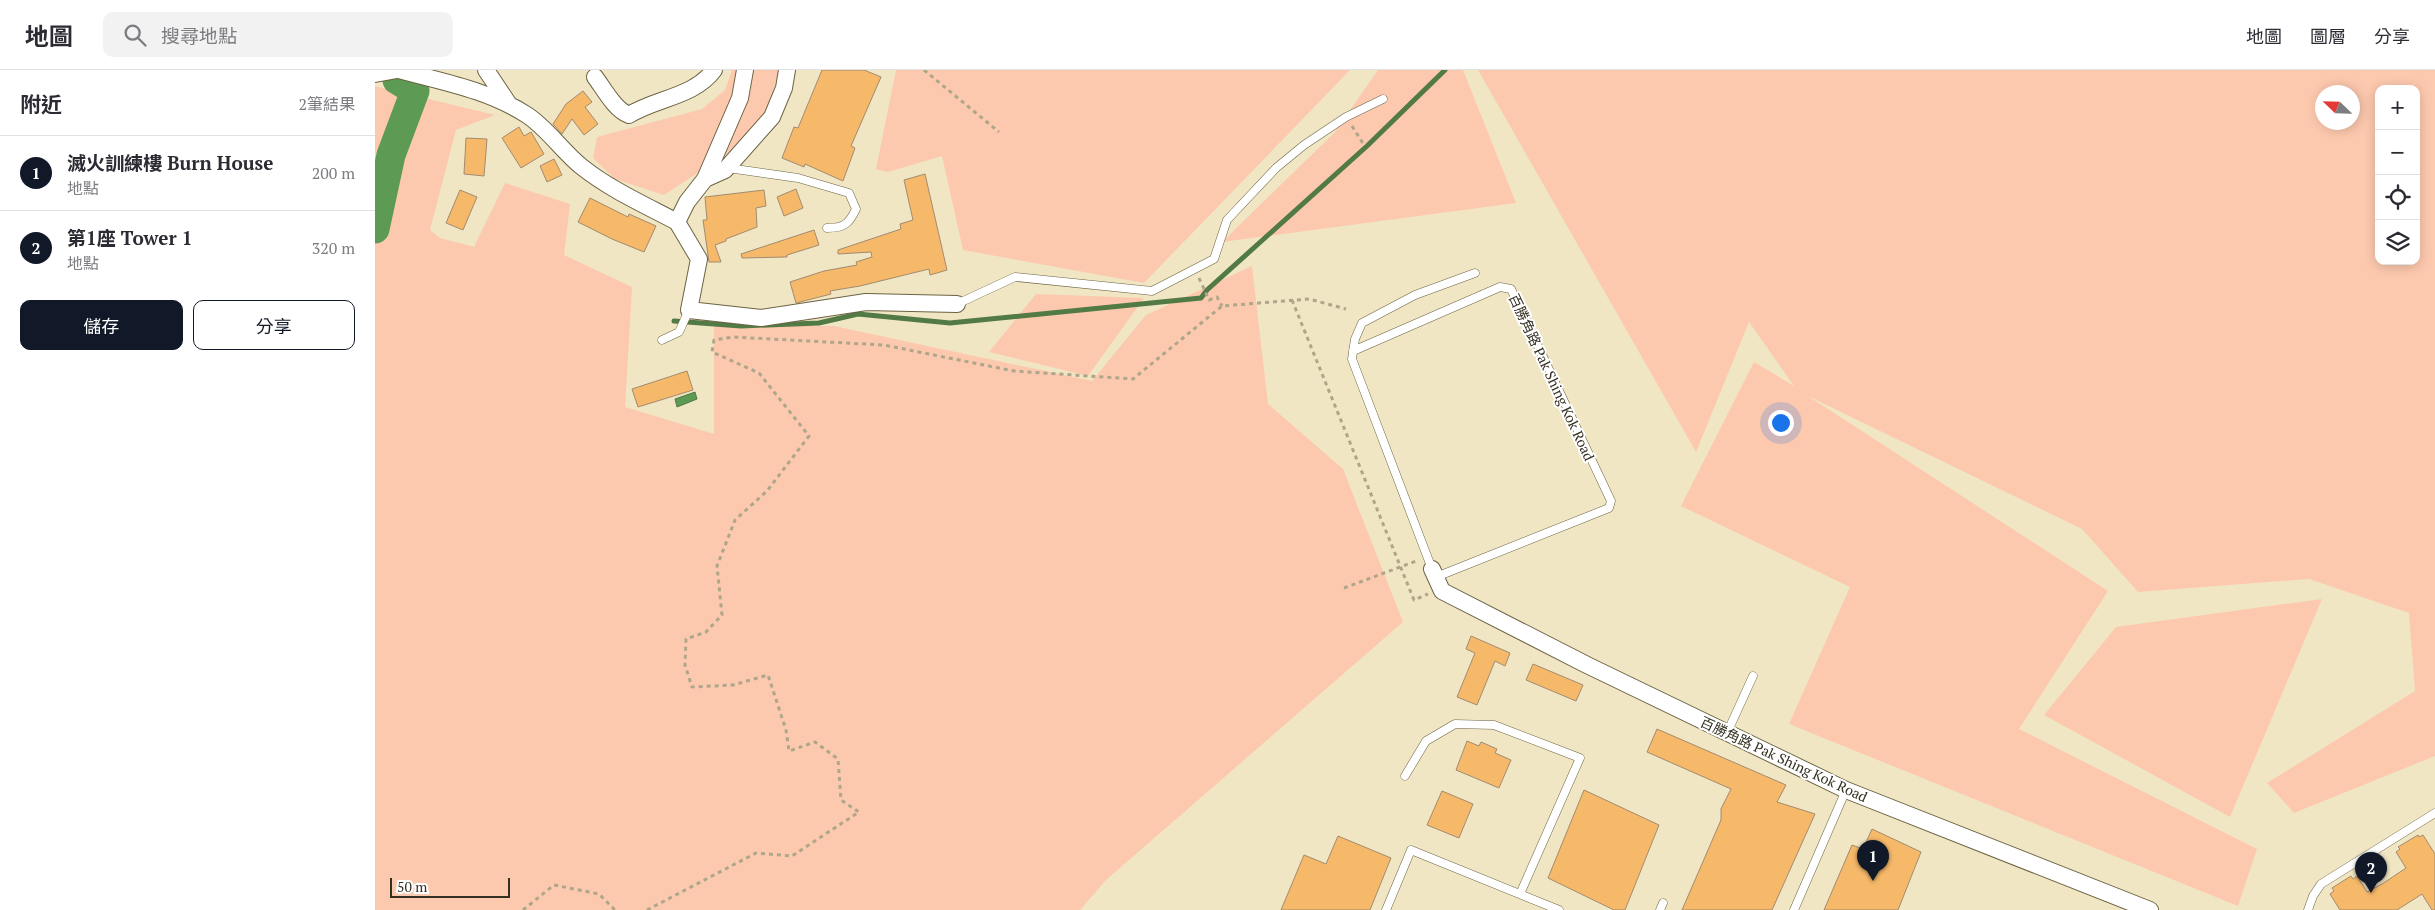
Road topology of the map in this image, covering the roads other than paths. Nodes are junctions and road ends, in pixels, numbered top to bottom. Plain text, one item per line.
1 (398, 70) edge
2 (485, 70) edge
3 (714, 70) edge
4 (745, 70) edge
5 (787, 70) edge
6 (375, 74) edge
7 (595, 77) dead end
8 (1383, 99) dead end
9 (510, 106) junction
10 (727, 168) junction
11 (705, 179) junction
12 (677, 222) junction
13 (827, 228) dead end
14 (1475, 274) dead end
15 (957, 304) joint
16 (689, 311) junction
17 (662, 340) dead end
18 (1353, 351) junction
19 (1437, 579) junction
20 (1753, 676) dead end
21 (1727, 733) junction
22 (1405, 776) dead end
23 (1846, 790) junction
24 (2435, 813) edge
25 (1520, 894) junction
26 (1386, 910) edge
27 (1559, 910) edge
28 (1794, 910) edge
29 (2149, 910) edge
30 (2308, 910) edge

1 - 6 street
1 - 9 street
2 - 9 street
3 - 7 street
4 - 11 street
5 - 10 street
8 - 15 lane
9 - 12 street
10 - 11 street
10 - 13 lane
11 - 12 street
12 - 16 street
14 - 18 lane
15 - 16 street
16 - 17 lane
18 - 19 lane
18 - 19 lane, 百勝角路 Pak Shing Kok Road
19 - 21 street, 百勝角路 Pak Shing Kok Road
20 - 21 lane
21 - 23 street, 百勝角路 Pak Shing Kok Road
22 - 25 lane
23 - 28 lane
23 - 29 street, 百勝角路 Pak Shing Kok Road
24 - 30 lane
25 - 26 lane
25 - 27 lane

